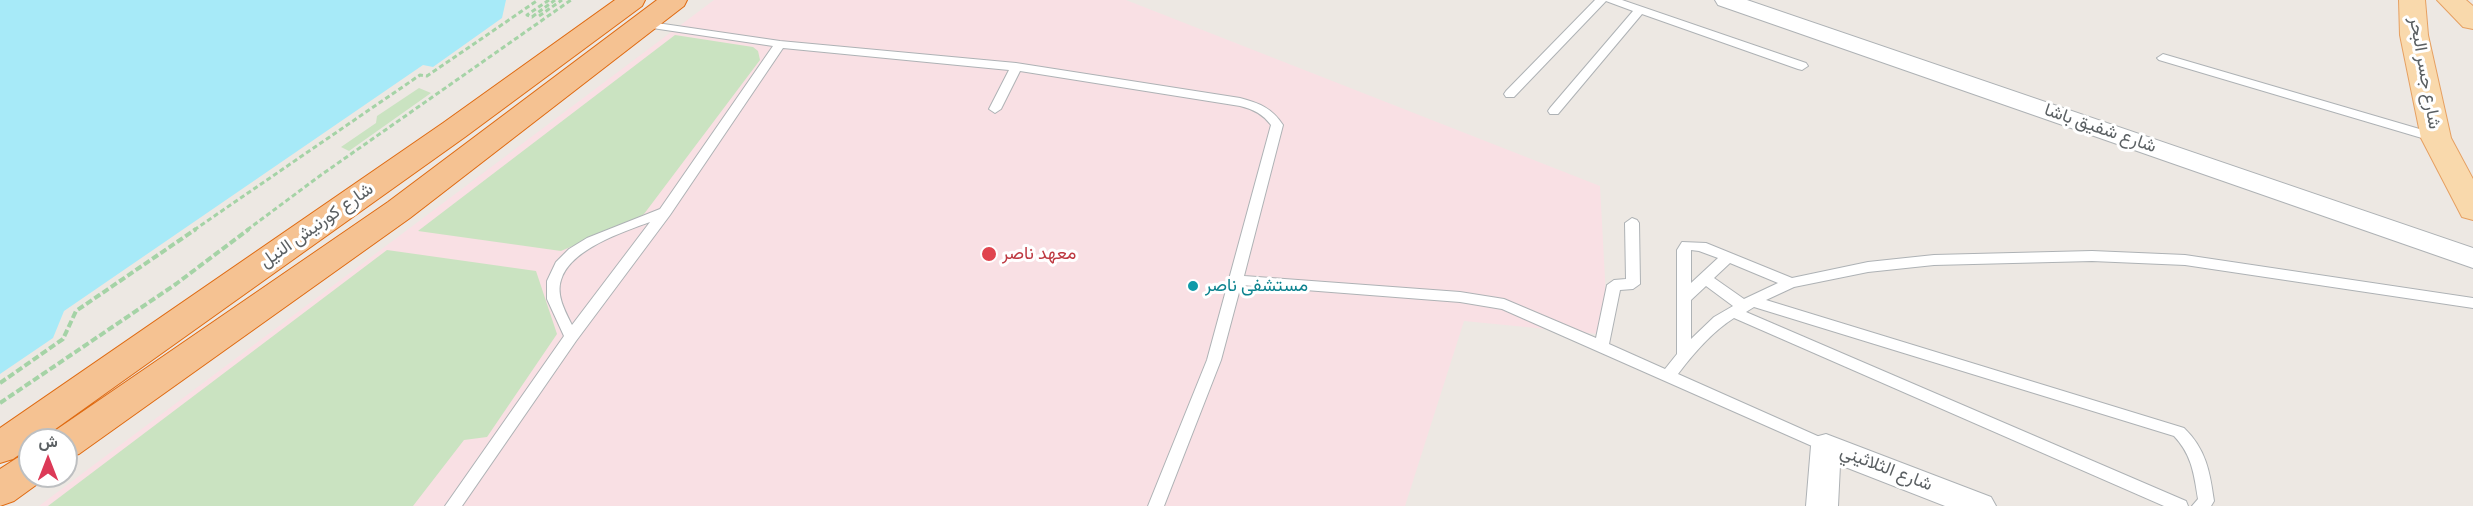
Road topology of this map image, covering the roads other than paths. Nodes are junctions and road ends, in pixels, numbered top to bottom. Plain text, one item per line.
1 (597, 0) edge
2 (674, 0) edge
3 (1601, 0) edge
4 (1611, 0) edge
5 (1726, 0) edge
6 (2450, 0) edge
7 (2406, 6) edge
8 (1640, 10) junction
9 (637, 12) edge
10 (2473, 21) edge
11 (780, 44) junction
12 (2163, 58) dead end
13 (1802, 66) dead end
14 (1016, 67) junction
15 (1510, 94) dead end
16 (995, 109) dead end
17 (1554, 111) dead end
18 (454, 130) junction
19 (2436, 138) junction
20 (484, 145) junction
21 (364, 193) junction
22 (2471, 199) edge
23 (399, 210) junction
24 (665, 212) junction
25 (1632, 223) dead end
26 (1728, 257) junction
27 (2473, 258) edge
28 (1705, 278) junction
29 (1237, 280) junction
30 (1791, 283) junction
31 (1684, 298) junction
32 (210, 300) junction
33 (2473, 303) edge
34 (1743, 306) junction
35 (571, 337) junction
36 (1601, 347) junction
37 (1684, 355) junction
38 (1668, 376) junction
39 (78, 435) edge
40 (1826, 446) junction
41 (0, 448) edge
42 (18, 477) edge
43 (0, 490) edge
44 (453, 506) edge
45 (1156, 506) edge
46 (1822, 506) edge
47 (1980, 506) edge
48 (2180, 506) edge
49 (2200, 506) edge

1 - 32 highway
2 - 9 highway, شارع كورنيش النيل
3 - 15 lane
4 - 8 lane
5 - 27 street, شارع شفيق باشا
6 - 10 main road
7 - 19 main road, شارع جسر البحر
8 - 13 lane
8 - 17 lane
9 - 11 lane
9 - 18 highway, شارع كورنيش النيل
9 - 20 highway, شارع كورنيش النيل
11 - 14 lane
11 - 24 lane
12 - 19 lane
14 - 16 lane
14 - 29 lane
18 - 20 highway
18 - 21 highway, شارع كورنيش النيل
19 - 22 main road, شارع جسر البحر
20 - 23 highway, شارع كورنيش النيل
21 - 23 highway
21 - 32 highway, شارع كورنيش النيل
23 - 39 highway, شارع كورنيش النيل
24 - 35 lane
24 - 35 lane
25 - 36 lane
26 - 28 lane
26 - 30 lane
26 - 31 lane
28 - 31 lane
28 - 34 lane
29 - 36 lane
29 - 45 lane
30 - 33 lane
30 - 34 lane
31 - 37 lane
32 - 41 highway, شارع كورنيش النيل
34 - 37 lane
34 - 48 lane
34 - 49 lane
35 - 44 lane
36 - 38 lane
37 - 38 lane
38 - 40 lane
40 - 46 street
40 - 47 street, شارع الثلاثيني
42 - 43 highway

